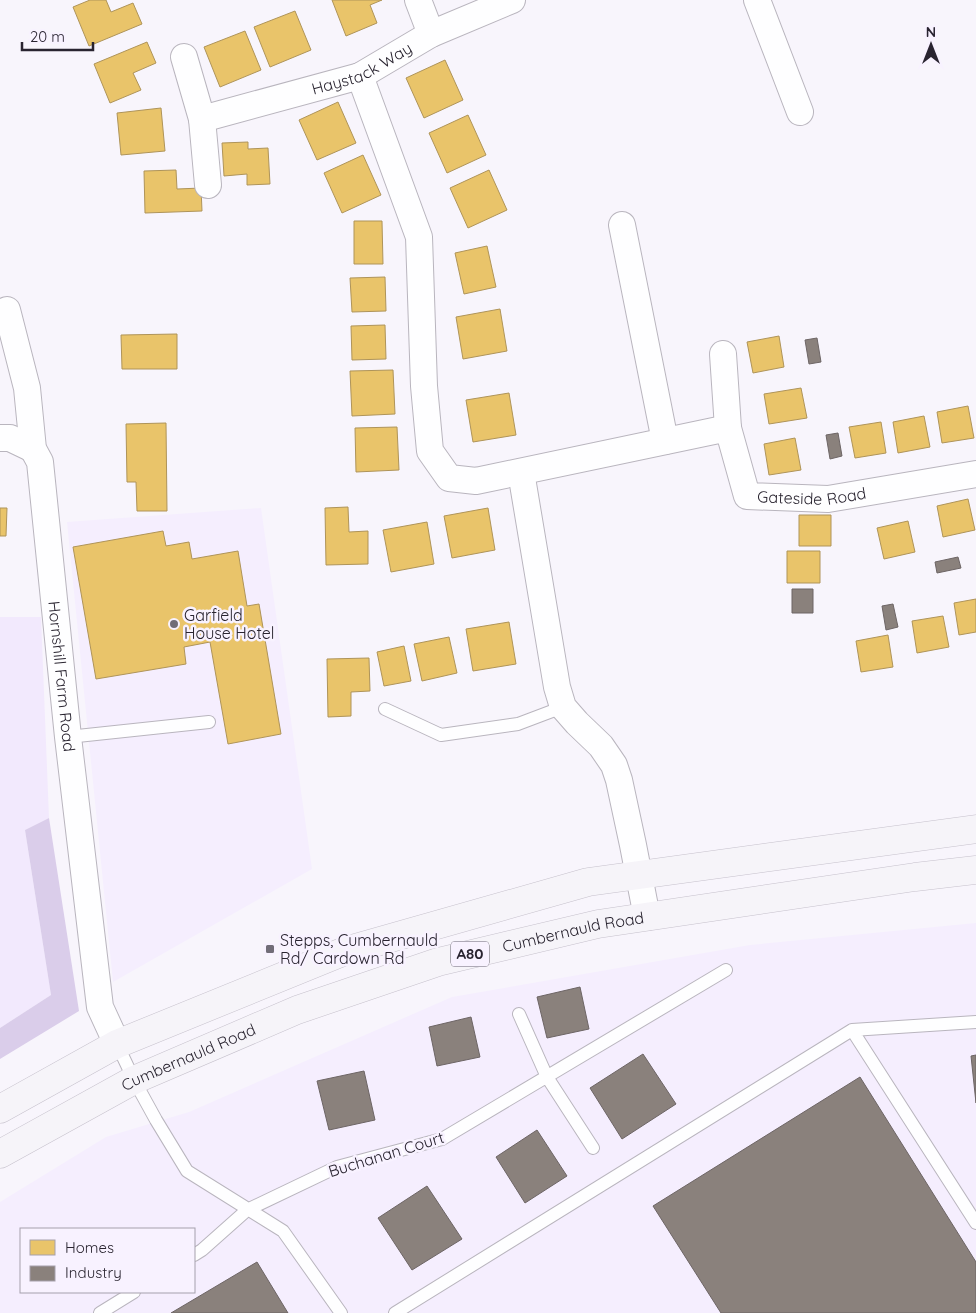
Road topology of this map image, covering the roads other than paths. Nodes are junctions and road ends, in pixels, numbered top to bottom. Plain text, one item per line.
1 (418, 0) edge
2 (512, 0) edge
3 (757, 0) edge
4 (431, 34) junction
5 (184, 58) dead end
6 (360, 76) junction
7 (800, 112) dead end
8 (202, 120) junction
9 (208, 185) dead end
10 (622, 225) dead end
11 (7, 310) dead end
12 (723, 354) dead end
13 (728, 428) junction
14 (0, 438) edge
15 (665, 441) junction
16 (33, 449) junction
17 (521, 472) junction
18 (976, 474) edge
19 (562, 707) junction
20 (385, 709) dead end
21 (209, 722) dead end
22 (68, 737) junction
23 (976, 829) edge
24 (976, 870) edge
25 (639, 876) junction
26 (647, 917) junction
27 (726, 970) dead end
28 (519, 1014) dead end
29 (976, 1022) edge
30 (852, 1030) junction
31 (117, 1044) junction
32 (547, 1077) junction
33 (134, 1080) junction
34 (0, 1109) edge
35 (593, 1148) dead end
36 (0, 1154) edge
37 (247, 1210) junction
38 (976, 1222) edge
39 (195, 1254) edge
40 (132, 1293) edge
41 (100, 1313) edge
42 (341, 1313) edge
43 (395, 1313) edge

1 - 4 street
2 - 4 street, Haystack Way
3 - 7 street
4 - 6 street, Haystack Way
5 - 8 street
6 - 8 street, Haystack Way
6 - 17 street
8 - 9 street
10 - 15 street
11 - 16 street, Hornshill Farm Road
12 - 13 street
13 - 15 street
13 - 18 street, Gateside Road
14 - 16 street
15 - 17 street
16 - 22 street, Hornshill Farm Road
17 - 19 street
19 - 20 lane
19 - 25 street
21 - 22 lane
22 - 31 street, Hornshill Farm Road
23 - 25 main road, A80
24 - 26 main road, Cumbernauld Road / A80
25 - 26 street
25 - 31 main road, A80
26 - 33 main road, Cumbernauld Road / A80
27 - 32 lane, Buchanan Court
28 - 32 lane
29 - 30 lane
30 - 38 lane
30 - 43 lane
31 - 33 lane
31 - 34 main road, A80
32 - 35 lane
32 - 37 lane, Buchanan Court
33 - 36 main road, Cumbernauld Road / A80
33 - 37 lane
37 - 39 lane, Buchanan Court
37 - 42 lane
40 - 41 lane

